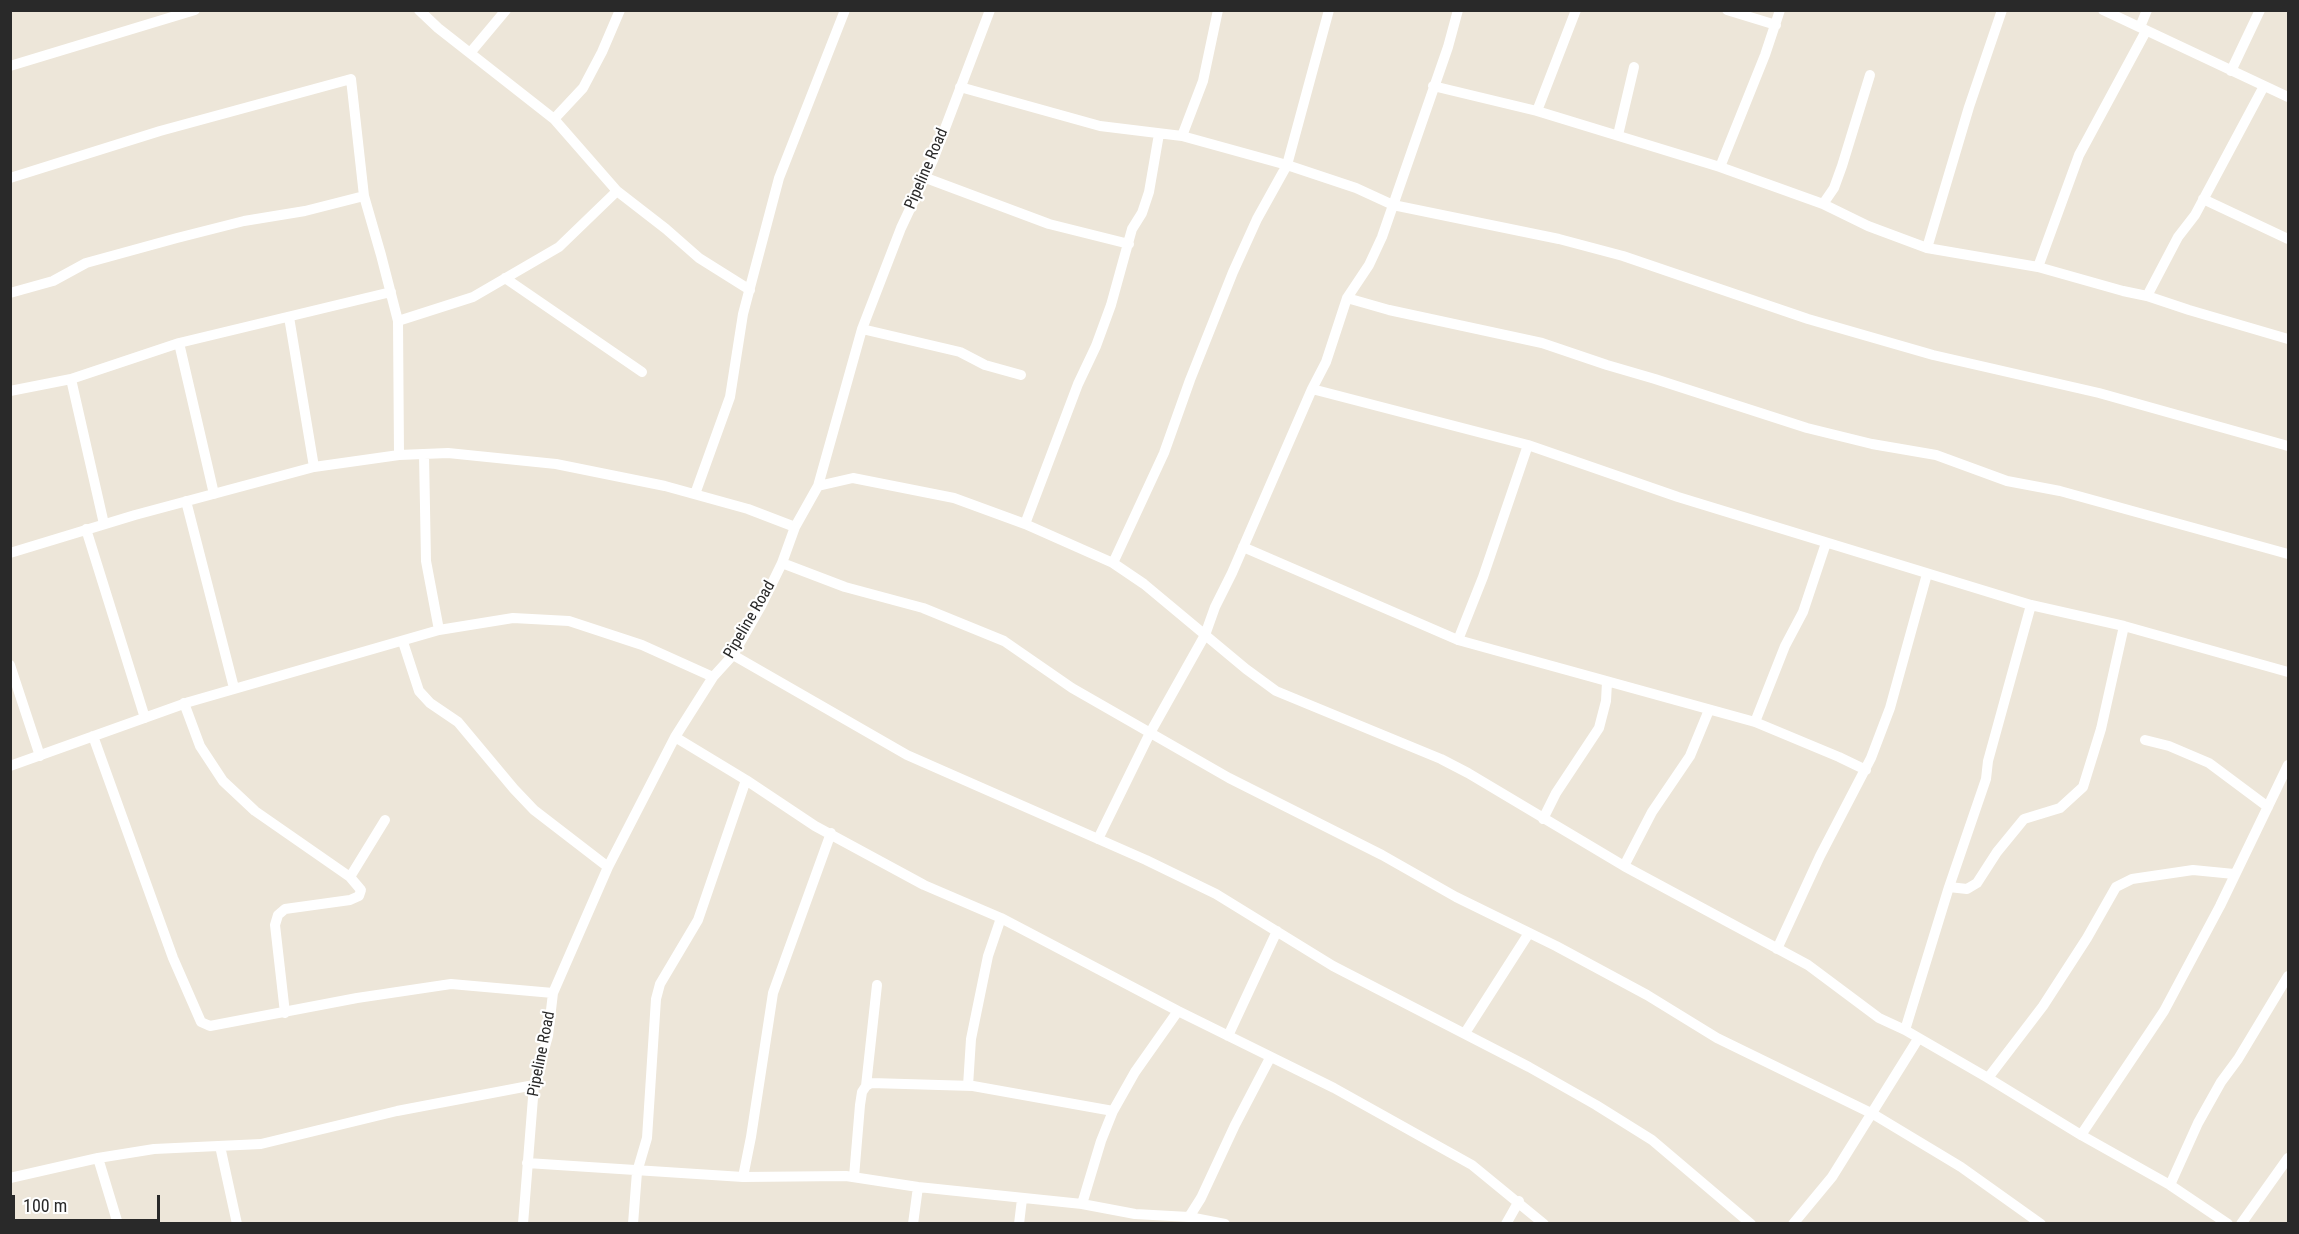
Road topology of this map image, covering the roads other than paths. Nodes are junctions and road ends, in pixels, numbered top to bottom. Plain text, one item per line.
1 (195, 10) edge
2 (419, 10) edge
3 (506, 10) edge
4 (620, 10) edge
5 (845, 10) edge
6 (990, 10) edge
7 (1218, 10) edge
8 (1329, 10) edge
9 (1458, 10) edge
10 (1576, 10) edge
11 (1727, 10) edge
12 (1780, 10) edge
13 (2002, 10) edge
14 (2103, 10) edge
15 (2147, 10) edge
16 (2260, 10) edge
17 (1776, 25) junction
18 (2143, 29) junction
19 (470, 53) junction
20 (10, 66) edge
21 (1634, 67) dead end
22 (2231, 71) junction
23 (1870, 75) dead end
24 (1433, 86) junction
25 (2264, 86) junction
26 (960, 87) junction
27 (2289, 97) edge
28 (1537, 111) junction
29 (554, 119) junction
30 (1159, 134) junction
31 (1617, 135) junction
32 (1182, 136) junction
33 (1287, 165) junction
34 (1720, 167) junction
35 (10, 178) edge
36 (926, 178) junction
37 (617, 191) junction
38 (364, 196) junction
39 (2203, 200) junction
40 (1823, 204) junction
41 (1394, 205) junction
42 (2289, 239) edge
43 (1129, 244) junction
44 (1927, 248) junction
45 (2038, 267) junction
46 (505, 278) junction
47 (750, 290) junction
48 (391, 292) junction
49 (10, 293) edge
50 (2147, 296) junction
51 (1347, 298) junction
52 (289, 317) junction
53 (398, 321) junction
54 (862, 329) junction
55 (2289, 339) edge
56 (179, 343) junction
57 (642, 372) dead end
58 (1021, 375) dead end
59 (71, 379) junction
60 (1312, 389) junction
61 (10, 391) edge
62 (1528, 445) junction
63 (2289, 446) edge
64 (424, 454) junction
65 (399, 455) junction
66 (314, 467) junction
67 (818, 486) junction
68 (214, 494) junction
69 (694, 494) junction
70 (186, 501) junction
71 (104, 524) junction
72 (1025, 524) junction
73 (795, 527) junction
74 (86, 529) junction
75 (1826, 543) junction
76 (1243, 547) junction
77 (10, 553) edge
78 (2289, 554) edge
79 (782, 563) junction
80 (1113, 563) junction
81 (1928, 574) junction
82 (2031, 605) junction
83 (2124, 626) junction
84 (439, 630) junction
85 (1205, 635) junction
86 (1458, 640) junction
87 (403, 642) junction
88 (732, 655) junction
89 (10, 665) edge
90 (2289, 672) edge
91 (713, 677) junction
92 (1607, 682) junction
93 (234, 688) junction
94 (184, 703) junction
95 (1709, 710) junction
96 (145, 717) junction
97 (1755, 722) junction
98 (1150, 734) junction
99 (93, 736) junction
100 (675, 737) junction
101 (2145, 740) dead end
102 (40, 756) junction
103 (2289, 765) edge
104 (10, 766) edge
105 (1866, 770) junction
106 (746, 780) junction
107 (2268, 807) junction
108 (1543, 819) junction
109 (385, 820) dead end
110 (831, 833) junction
111 (1098, 839) junction
112 (1624, 866) junction
113 (608, 867) junction
114 (2234, 874) junction
115 (350, 877) junction
116 (1949, 887) junction
117 (1002, 918) junction
118 (1277, 931) junction
119 (1529, 933) junction
120 (1777, 949) junction
121 (2289, 976) edge
122 (877, 985) dead end
123 (552, 993) junction
124 (1178, 1011) junction
125 (285, 1013) junction
126 (1905, 1030) junction
127 (1465, 1033) junction
128 (1228, 1036) junction
129 (1918, 1039) junction
130 (1270, 1058) junction
131 (1988, 1078) junction
132 (534, 1085) junction
133 (866, 1086) junction
134 (968, 1086) junction
135 (1113, 1110) junction
136 (1873, 1114) junction
137 (2080, 1135) junction
138 (220, 1146) junction
139 (98, 1158) junction
140 (2289, 1158) edge
141 (527, 1163) junction
142 (637, 1172) junction
143 (742, 1177) junction
144 (855, 1177) junction
145 (10, 1178) edge
146 (2170, 1185) junction
147 (918, 1187) junction
148 (1022, 1199) junction
149 (1519, 1201) junction
150 (1082, 1204) junction
151 (1189, 1217) junction
152 (1135, 1219) edge
153 (118, 1224) edge
154 (237, 1224) edge
155 (523, 1224) edge
156 (633, 1224) edge
157 (913, 1224) edge
158 (1019, 1224) edge
159 (1225, 1224) edge
160 (1506, 1224) edge
161 (1544, 1224) edge
162 (1751, 1224) edge
163 (1793, 1224) edge
164 (2041, 1224) edge
165 (2228, 1224) edge
166 (2241, 1224) edge

1 - 20 street
2 - 19 street
3 - 19 street
4 - 29 street
5 - 47 street
6 - 26 street, Pipeline Road
7 - 32 street
8 - 33 street
9 - 24 street
10 - 28 street
11 - 17 street
12 - 17 street
13 - 44 street
14 - 18 street
15 - 18 street
16 - 22 street
17 - 34 street
18 - 22 street
18 - 45 street
19 - 29 street
21 - 31 street
22 - 25 street
23 - 40 street
24 - 28 street
24 - 41 street
25 - 27 street
25 - 39 street
26 - 30 street
26 - 36 street, Pipeline Road
28 - 31 street
29 - 37 street
30 - 32 street
30 - 43 street
31 - 34 street
32 - 33 street
33 - 41 street
33 - 80 street
34 - 40 street
35 - 38 street
36 - 43 street
36 - 54 street, Pipeline Road
37 - 46 street
37 - 47 street
38 - 48 street
38 - 49 street
39 - 42 street
39 - 50 street
40 - 44 street
41 - 51 street
41 - 63 street
43 - 72 street
44 - 45 street
45 - 50 street
46 - 53 street
46 - 57 street
47 - 69 street
48 - 52 street
48 - 53 street
50 - 55 street
51 - 60 street
51 - 78 street
52 - 56 street
52 - 66 street
53 - 65 street
54 - 58 street
54 - 67 street, Pipeline Road
56 - 59 street
56 - 68 street
59 - 61 street
59 - 71 street
60 - 62 street
60 - 76 street
62 - 75 street
62 - 86 street
64 - 65 street
64 - 69 street
64 - 84 street
65 - 66 street
66 - 68 street
67 - 72 street
67 - 73 street, Pipeline Road
68 - 70 street
69 - 73 street
70 - 71 street
70 - 93 street
71 - 74 street
72 - 80 street
73 - 79 street, Pipeline Road
74 - 77 street
74 - 96 street
75 - 81 street
75 - 97 street
76 - 85 street
76 - 86 street
79 - 88 street, Pipeline Road
79 - 98 street
80 - 85 street
81 - 82 street
81 - 105 street
82 - 83 street
82 - 116 street
83 - 90 street
83 - 116 street
84 - 87 street
84 - 91 street
85 - 98 street
85 - 108 street
86 - 92 street
87 - 93 street
87 - 113 street
88 - 91 street, Pipeline Road
88 - 111 street
89 - 102 street
91 - 100 street, Pipeline Road
92 - 95 street
92 - 108 street
93 - 94 street
94 - 96 street
94 - 115 street
95 - 97 street
95 - 112 street
96 - 99 street
97 - 105 street
98 - 111 street
98 - 119 street
99 - 102 street
99 - 125 street
100 - 106 street
100 - 113 street, Pipeline Road
101 - 107 street
102 - 104 street
103 - 107 street
105 - 120 street
106 - 110 street
106 - 142 street
107 - 114 street
108 - 112 street
109 - 115 street
110 - 117 street
110 - 143 street
111 - 118 street
112 - 120 street
113 - 123 street, Pipeline Road
114 - 131 street
114 - 137 street
115 - 125 street
116 - 126 street
117 - 124 street
117 - 134 street
118 - 127 street
118 - 128 street
119 - 127 street
119 - 136 street
120 - 126 street
121 - 146 street
122 - 133 street
123 - 125 street
123 - 132 street, Pipeline Road
124 - 128 street
124 - 135 street
126 - 129 street
127 - 162 street
128 - 130 street
129 - 131 street
129 - 136 street
130 - 149 street
130 - 151 street
131 - 137 street
132 - 138 street
132 - 141 street, Pipeline Road
133 - 134 street
133 - 144 street
134 - 135 street
135 - 150 street
136 - 163 street
136 - 164 street
137 - 146 street
138 - 139 street
138 - 154 street
139 - 145 street
139 - 153 street
140 - 166 street
141 - 142 street
141 - 155 street, Pipeline Road
142 - 143 street
142 - 156 street
143 - 144 street
144 - 147 street
146 - 165 street
147 - 148 street
147 - 157 street
148 - 150 street
148 - 158 street
149 - 160 street
149 - 161 street
150 - 152 street
151 - 152 street
151 - 159 street

